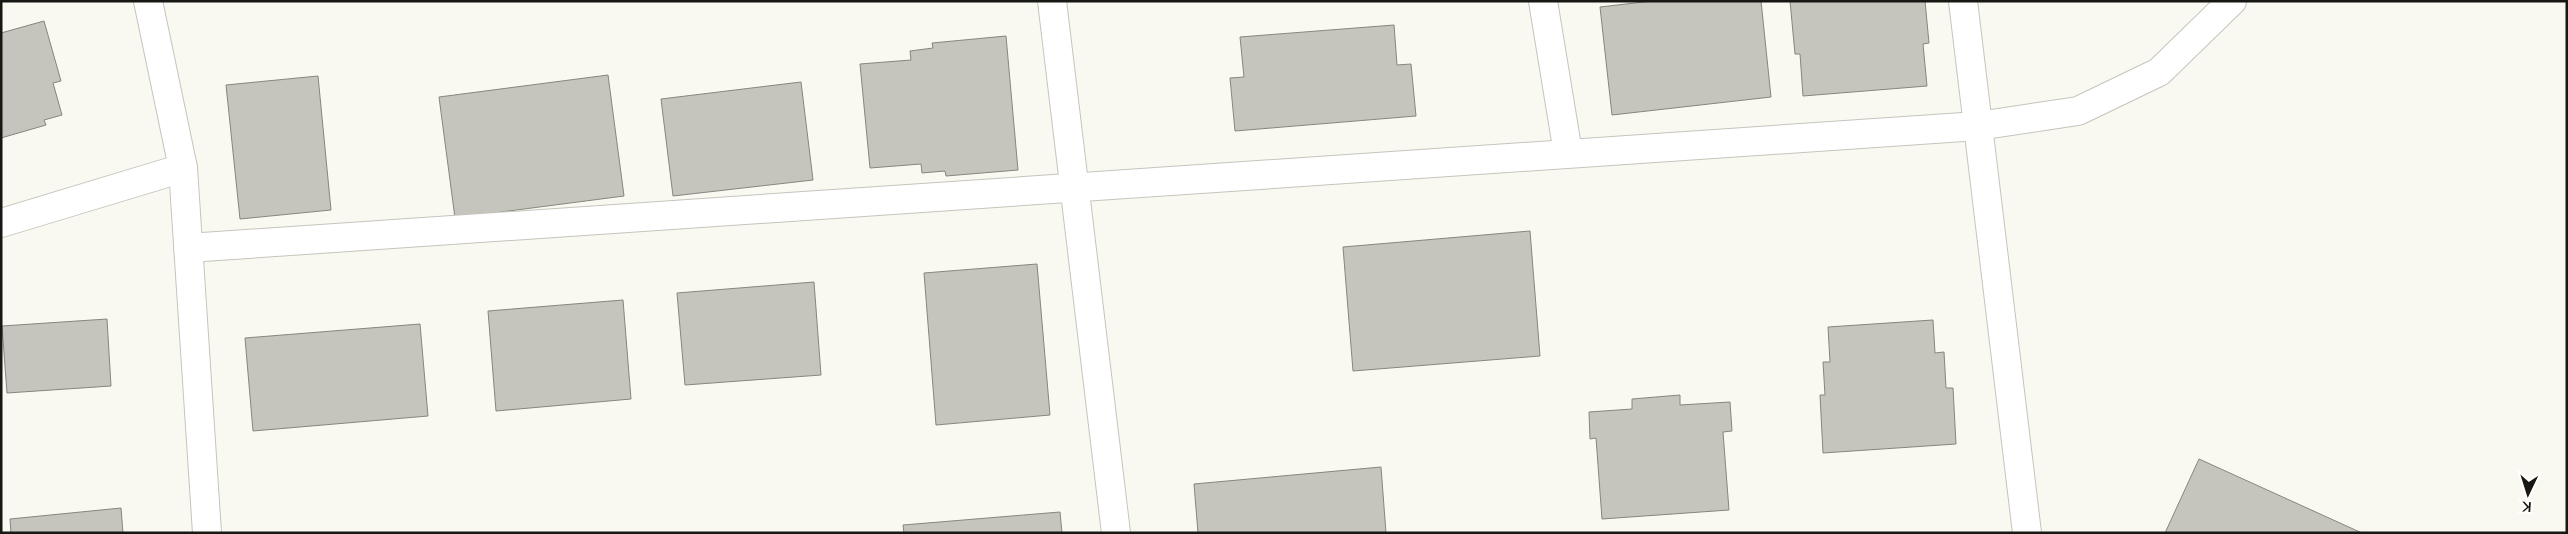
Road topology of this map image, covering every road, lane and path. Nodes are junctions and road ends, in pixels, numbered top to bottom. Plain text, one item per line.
1 (148, 1) edge
2 (1052, 1) edge
3 (1543, 1) edge
4 (1963, 1) edge
5 (2232, 1) edge
6 (1978, 126) junction
7 (1568, 154) junction
8 (183, 168) junction
9 (1075, 187) junction
10 (1, 223) edge
11 (188, 248) junction
12 (207, 533) edge
13 (1116, 533) edge
14 (2027, 533) edge

1 - 8 street
2 - 9 street
3 - 7 street
4 - 6 street
5 - 6 street
6 - 7 street
6 - 14 street
7 - 9 street
8 - 10 street
8 - 11 street
9 - 11 street
9 - 13 street
11 - 12 street

